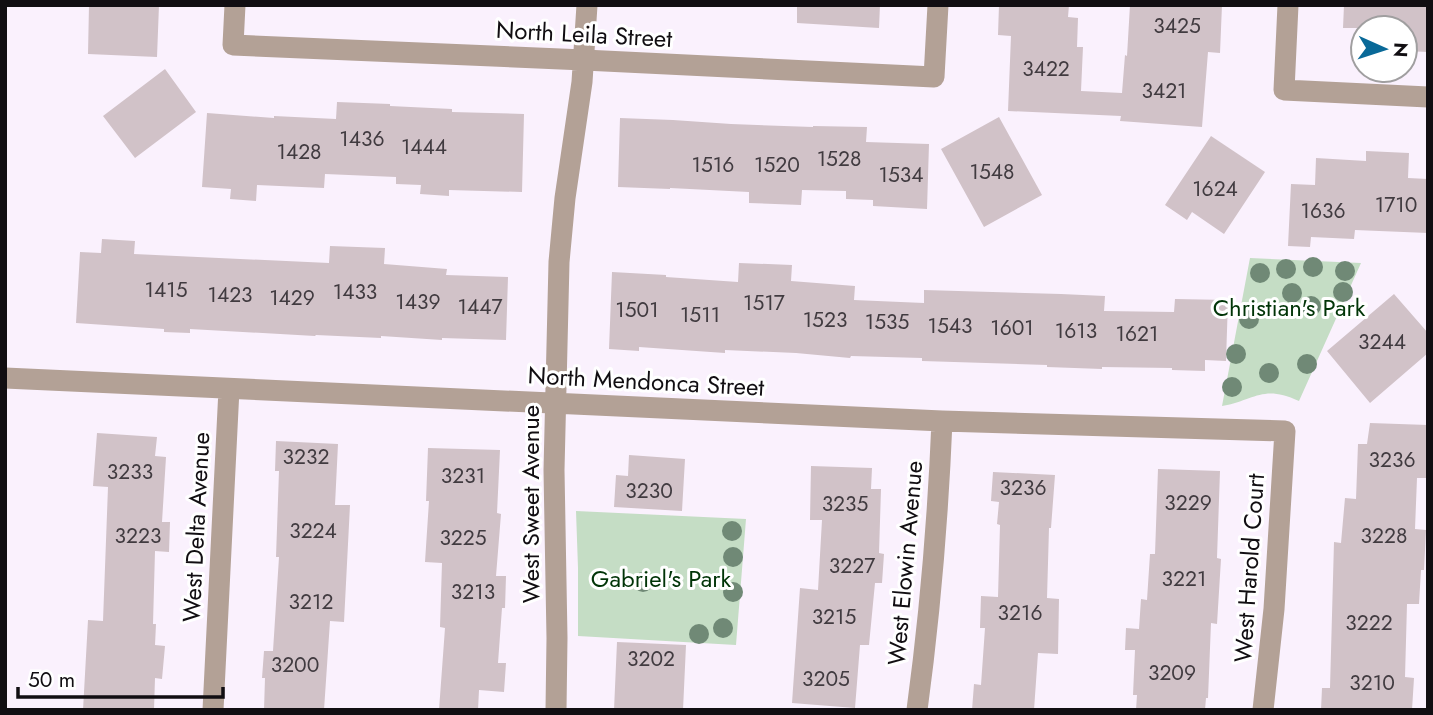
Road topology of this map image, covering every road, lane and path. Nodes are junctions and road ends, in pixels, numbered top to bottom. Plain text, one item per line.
1 (235, 5) edge
2 (587, 5) edge
3 (937, 5) edge
4 (1288, 5) edge
5 (584, 60) junction
6 (1428, 97) edge
7 (5, 378) edge
8 (229, 388) junction
9 (556, 403) junction
10 (942, 421) junction
11 (1285, 431) joint
12 (213, 710) edge
13 (556, 710) edge
14 (917, 710) edge
15 (1263, 710) edge

1 - 5 street, North Leila Street
2 - 5 street, West Sweet Avenue
3 - 5 street, North Leila Street
4 - 6 street
5 - 9 street, West Sweet Avenue
7 - 8 street, North Mendonca Street
8 - 9 street, North Mendonca Street
8 - 12 street, West Delta Avenue
9 - 10 street, North Mendonca Street
9 - 13 street, West Sweet Avenue
10 - 11 street, North Mendonca Street
10 - 14 street, West Elowin Avenue
11 - 15 street, West Harold Court

